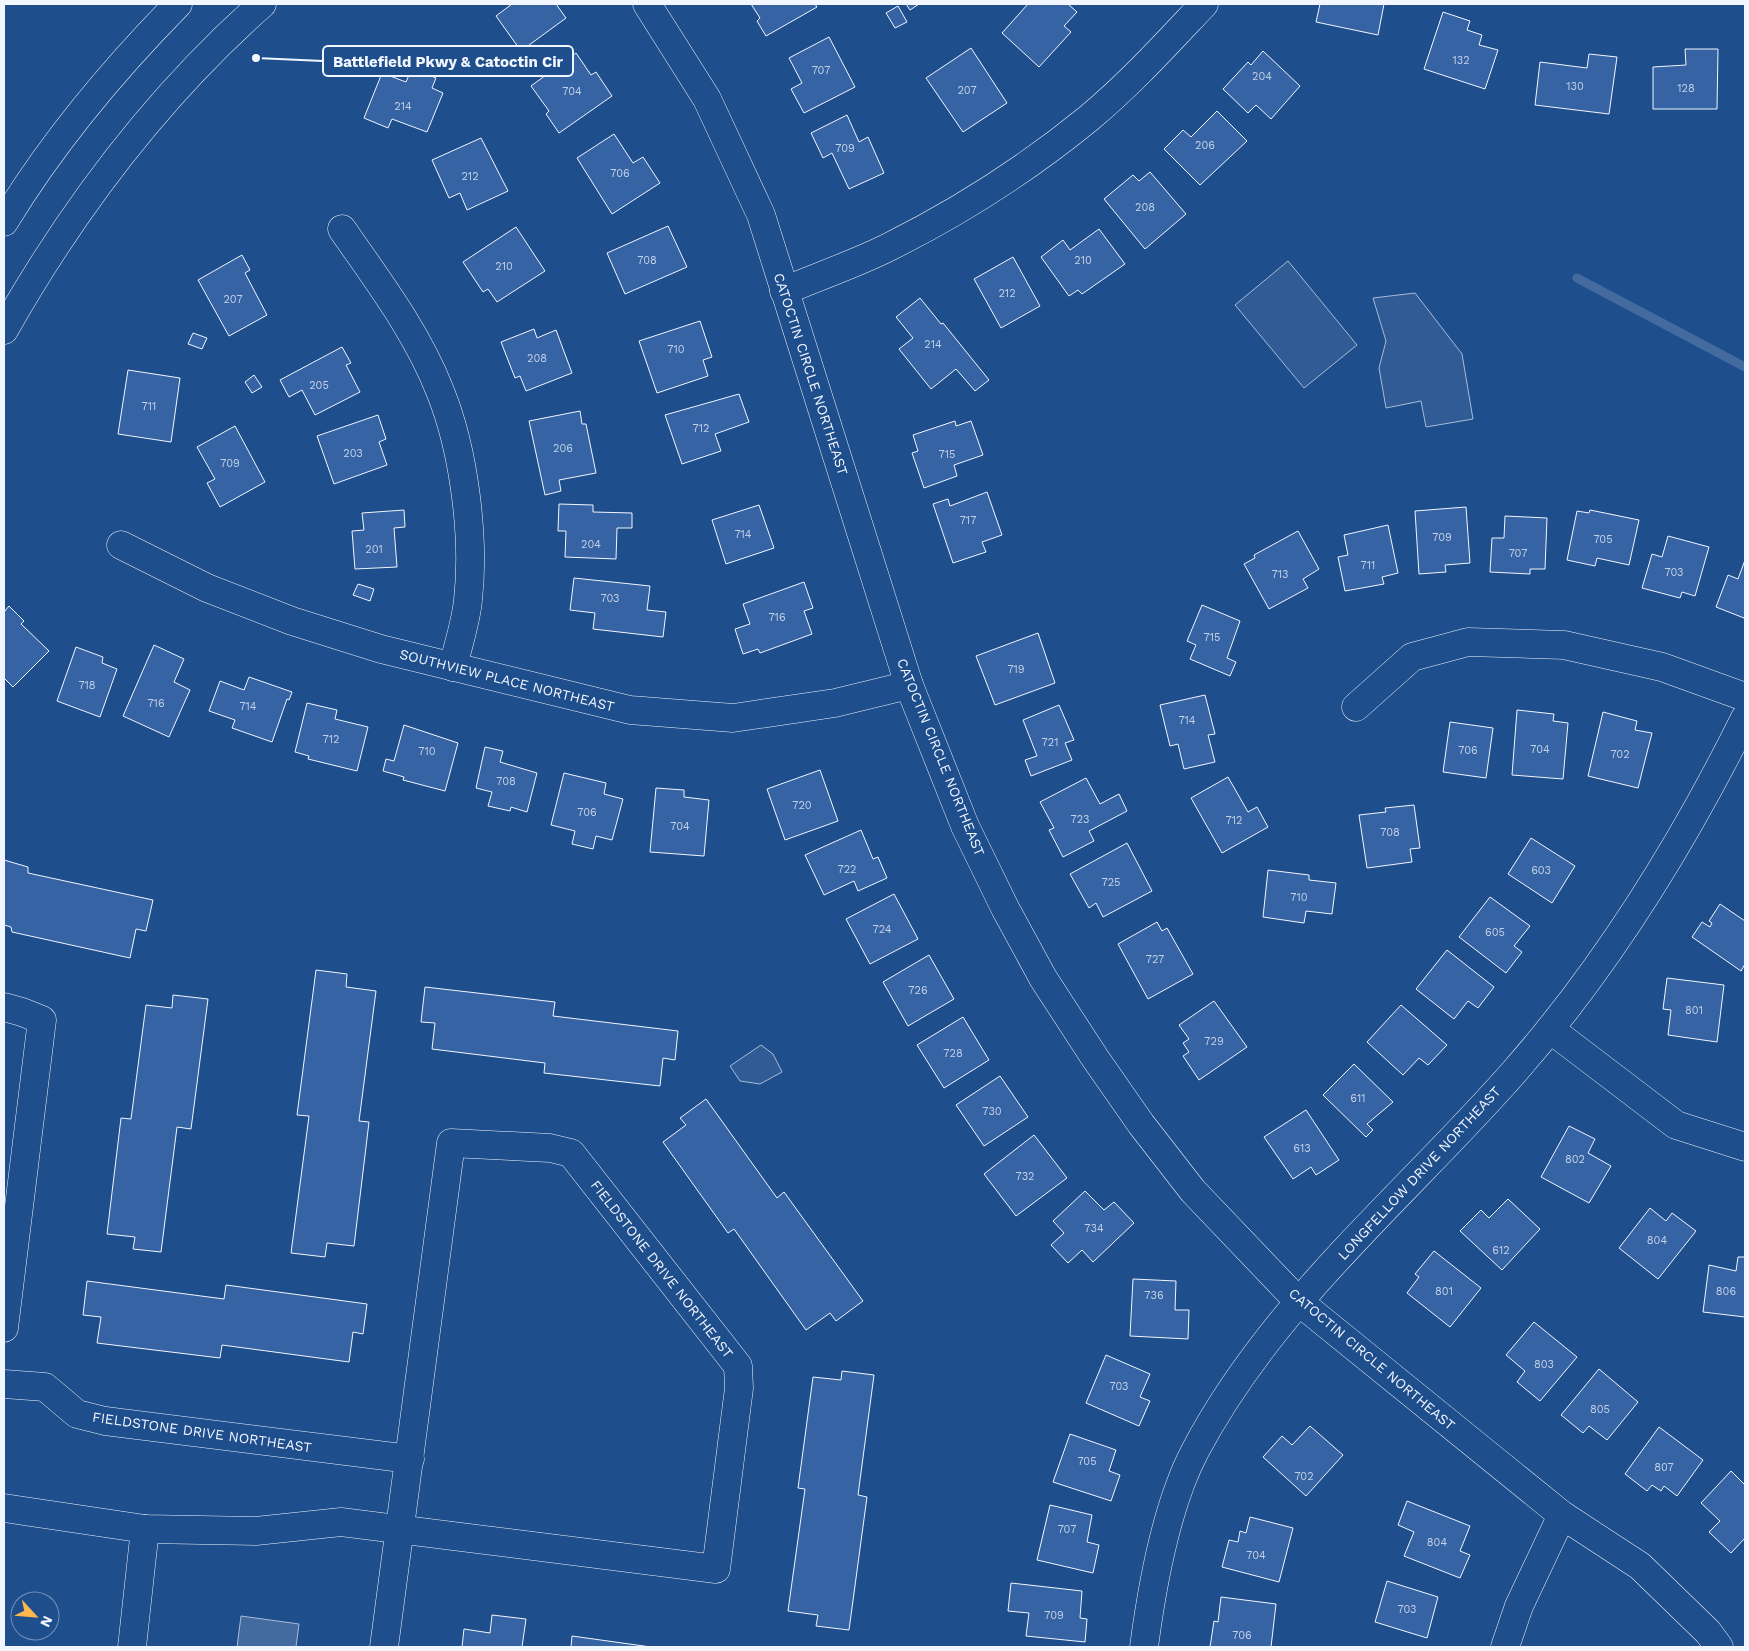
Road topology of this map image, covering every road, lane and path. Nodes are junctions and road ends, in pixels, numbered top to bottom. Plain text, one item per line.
1 (178, 4) edge
2 (262, 4) edge
3 (647, 4) edge
4 (1204, 4) edge
5 (4, 222) edge
6 (342, 229) dead end
7 (784, 291) junction
8 (4, 330) edge
9 (121, 545) dead end
10 (453, 667) junction
11 (909, 685) junction
12 (1745, 697) edge
13 (1356, 708) dead end
14 (1745, 718) edge
15 (4, 1008) edge
16 (1550, 1029) junction
17 (1745, 1147) edge
18 (1298, 1301) junction
19 (4, 1328) edge
20 (4, 1384) edge
21 (410, 1459) junction
22 (4, 1508) edge
23 (1562, 1514) junction
24 (145, 1529) junction
25 (398, 1530) junction
26 (132, 1647) edge
27 (384, 1647) edge
28 (1144, 1647) edge
29 (1505, 1647) edge
30 (1719, 1647) edge

1 - 5 street
2 - 8 street
3 - 7 street, CATOCTIN CIRCLE NORTHEAST
4 - 7 street
6 - 10 street
7 - 11 street, CATOCTIN CIRCLE NORTHEAST
9 - 10 street, SOUTHVIEW PLACE NORTHEAST
10 - 11 street, SOUTHVIEW PLACE NORTHEAST
11 - 18 street, CATOCTIN CIRCLE NORTHEAST
12 - 13 street
14 - 16 street, LONGFELLOW DRIVE NORTHEAST
15 - 19 street
16 - 17 street
16 - 18 street, LONGFELLOW DRIVE NORTHEAST
18 - 23 street, CATOCTIN CIRCLE NORTHEAST
18 - 28 street, LONGFELLOW DRIVE NORTHEAST
20 - 21 street, FIELDSTONE DRIVE NORTHEAST
21 - 25 street, FIELDSTONE DRIVE NORTHEAST
21 - 25 street, FIELDSTONE DRIVE NORTHEAST
22 - 24 street, FIELDSTONE DRIVE NORTHEAST
23 - 29 street
23 - 30 street, CATOCTIN CIRCLE NORTHEAST
24 - 25 street, FIELDSTONE DRIVE NORTHEAST
24 - 26 street
25 - 27 street

